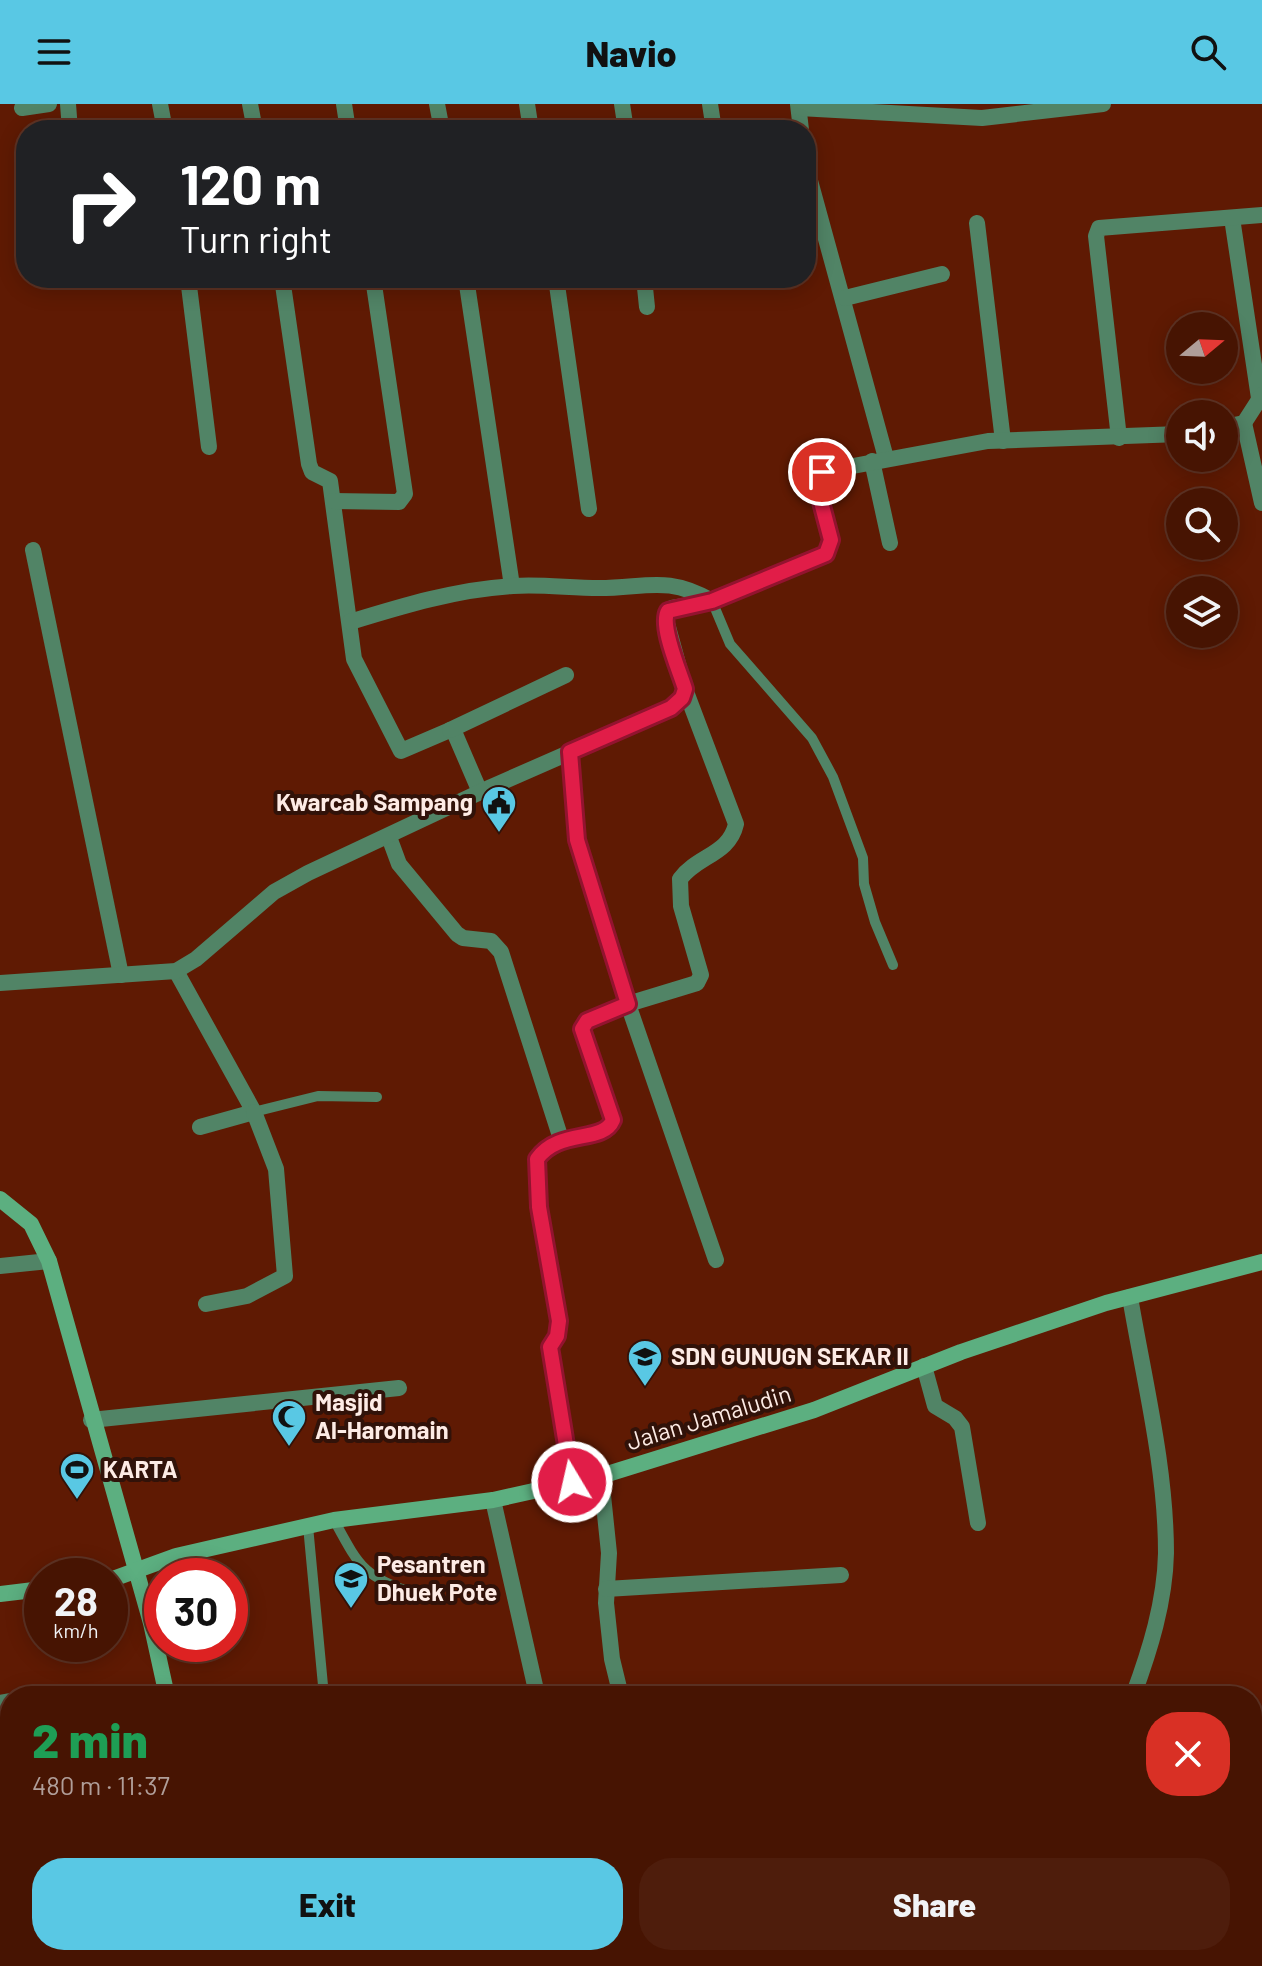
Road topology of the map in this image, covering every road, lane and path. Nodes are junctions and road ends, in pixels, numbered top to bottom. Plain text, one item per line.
1 (49, 104) edge
2 (1103, 104) edge
3 (798, 106) edge
4 (22, 108) dead end
5 (816, 200) edge
6 (1262, 215) edge
7 (1232, 218) junction
8 (977, 223) dead end
9 (942, 274) dead end
10 (189, 288) edge
11 (283, 288) edge
12 (374, 288) edge
13 (467, 288) edge
14 (557, 288) edge
15 (645, 288) edge
16 (845, 298) junction
17 (647, 307) dead end
18 (1260, 396) edge
19 (1244, 423) junction
20 (1238, 424) edge
21 (1166, 435) edge
22 (1119, 438) junction
23 (1003, 441) junction
24 (209, 447) dead end
25 (879, 460) junction
26 (333, 501) junction
27 (1262, 503) edge
28 (589, 509) dead end
29 (890, 543) dead end
30 (33, 550) dead end
31 (512, 586) junction
32 (712, 601) junction
33 (350, 622) junction
34 (566, 675) dead end
35 (685, 689) junction
36 (450, 730) junction
37 (570, 752) junction
38 (480, 792) junction
39 (389, 837) junction
40 (893, 965) dead end
41 (176, 971) junction
42 (121, 975) junction
43 (0, 983) edge
44 (628, 1004) junction
45 (377, 1097) dead end
46 (254, 1112) junction
47 (200, 1127) dead end
48 (561, 1139) junction
49 (0, 1199) edge
50 (716, 1260) dead end
51 (49, 1261) junction
52 (1262, 1262) edge
53 (0, 1266) edge
54 (1130, 1297) junction
55 (206, 1304) dead end
56 (924, 1366) junction
57 (399, 1388) dead end
58 (91, 1420) junction
59 (601, 1476) junction
60 (572, 1482) junction
61 (493, 1500) junction
62 (334, 1520) junction
63 (978, 1523) dead end
64 (308, 1526) junction
65 (136, 1571) junction
66 (128, 1574) edge
67 (841, 1575) dead end
68 (606, 1589) junction
69 (24, 1591) edge
70 (0, 1594) edge
71 (416, 1594) dead end
72 (165, 1686) edge
73 (323, 1686) edge
74 (535, 1686) edge
75 (619, 1686) edge
76 (1136, 1686) edge

1 - 4 street
2 - 3 street
5 - 16 street
6 - 7 street
7 - 18 street
7 - 22 street
8 - 23 street
9 - 16 street
10 - 24 street
11 - 26 street
12 - 26 street
13 - 31 street
14 - 28 street
15 - 17 street
16 - 25 street
18 - 19 street
19 - 20 street
19 - 27 street
21 - 22 street
22 - 23 street
23 - 25 street
25 - 29 street
25 - 32 street
26 - 33 street
30 - 42 street
31 - 32 street
31 - 33 street
32 - 35 street
32 - 40 lane
33 - 36 street
34 - 36 street
35 - 37 street
35 - 44 street
36 - 38 street
37 - 38 street
37 - 44 street
38 - 39 street
39 - 41 street
39 - 48 street
41 - 42 street
41 - 46 street
42 - 43 street
44 - 48 street
44 - 50 street
45 - 46 lane
46 - 47 street
46 - 55 street
48 - 60 street
49 - 51 street
51 - 53 street
51 - 58 street
52 - 54 street, Jalan Jamaludin
54 - 56 street, Jalan Jamaludin
54 - 76 street
56 - 59 street, Jalan Jamaludin
56 - 63 street
57 - 58 street
58 - 65 street
59 - 60 street, Jalan Jamaludin
59 - 68 street
60 - 61 street, Jalan Jamaludin
61 - 62 street, Jalan Jamaludin
61 - 74 street
62 - 64 street, Jalan Jamaludin
62 - 71 lane
64 - 65 street, Jalan Jamaludin
64 - 73 lane
65 - 66 street, Jalan Jamaludin
65 - 72 street
67 - 68 street
68 - 75 street
69 - 70 street

